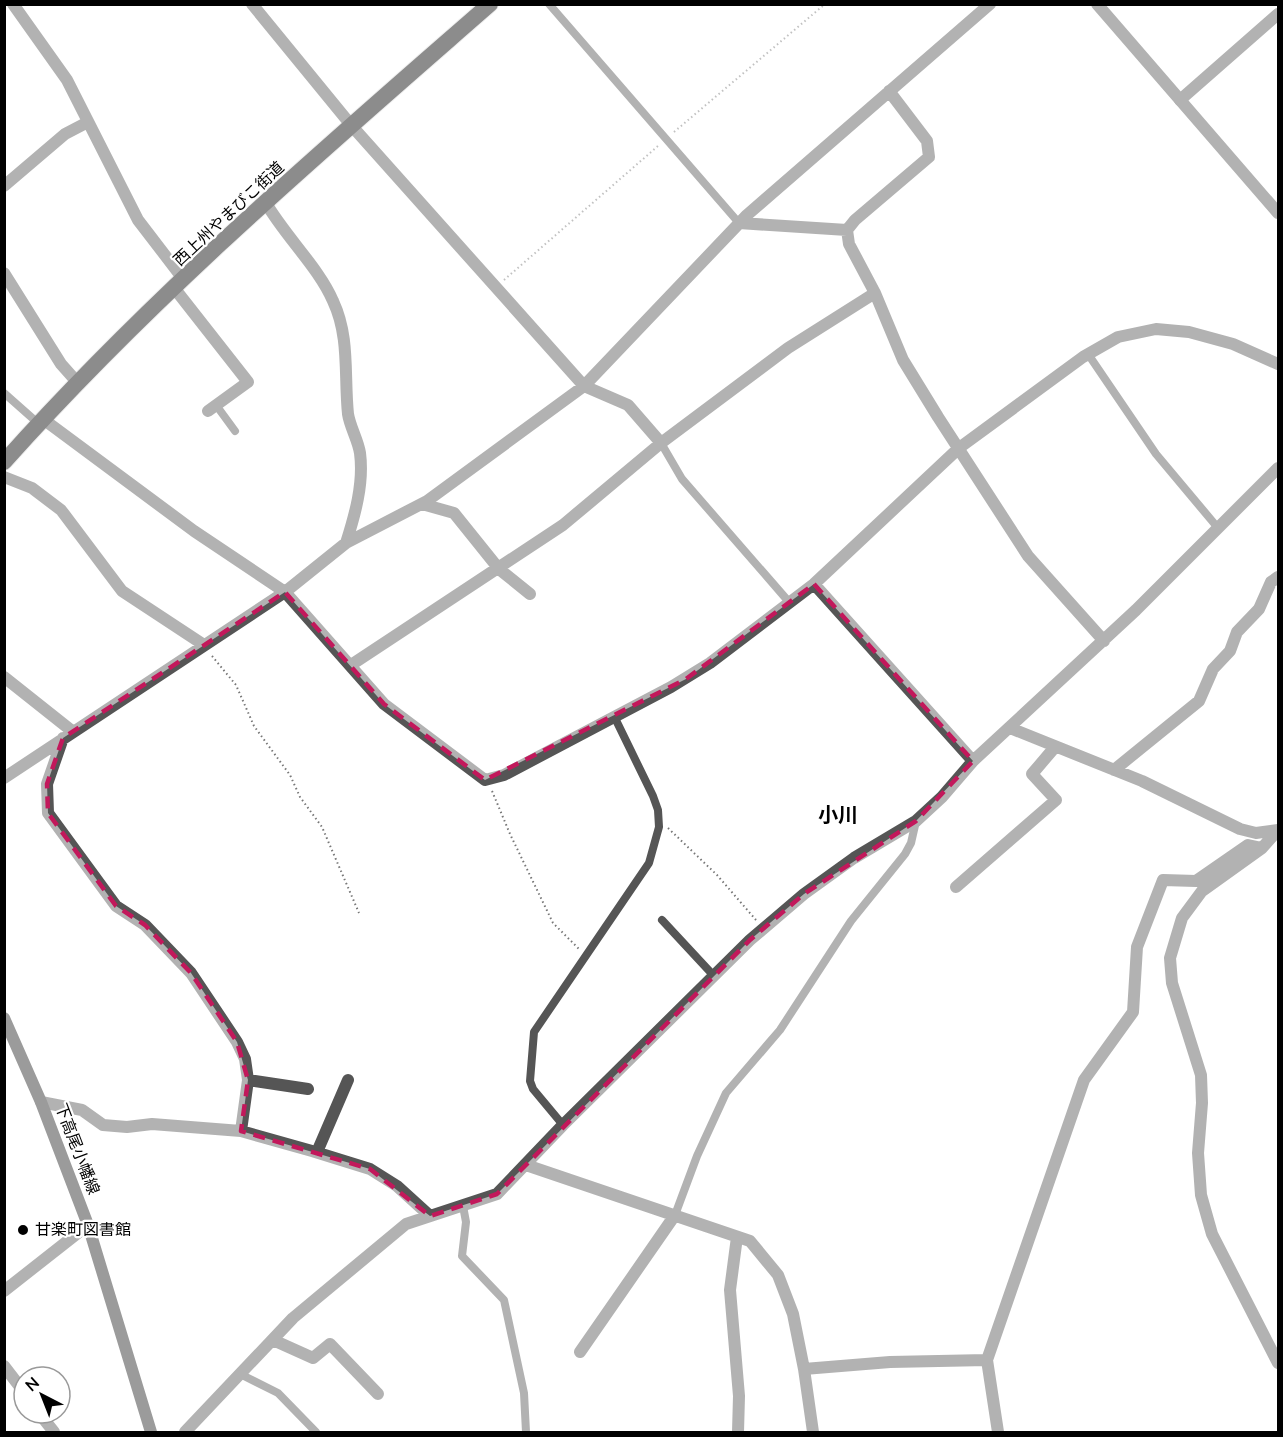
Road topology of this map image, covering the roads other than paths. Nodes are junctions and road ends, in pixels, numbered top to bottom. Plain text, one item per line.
1 (13, 4) edge
2 (252, 4) edge
3 (490, 4) edge
4 (549, 4) edge
5 (990, 4) edge
6 (1097, 4) edge
7 (1276, 21) edge
8 (889, 91) junction
9 (1180, 100) junction
10 (88, 122) junction
11 (351, 125) junction
12 (4, 186) edge
13 (266, 203) junction
14 (1278, 213) edge
15 (739, 223) junction
16 (847, 230) junction
17 (4, 273) edge
18 (179, 285) junction
19 (875, 293) junction
20 (1088, 354) junction
21 (1278, 364) edge
22 (77, 382) junction
23 (584, 386) junction
24 (4, 393) edge
25 (212, 408) joint
26 (41, 421) junction
27 (235, 431) dead end
28 (661, 443) junction
29 (959, 448) junction
30 (4, 462) edge
31 (1278, 468) edge
32 (4, 477) edge
33 (423, 504) junction
34 (1218, 528) junction
35 (346, 543) junction
36 (499, 569) junction
37 (1278, 577) edge
38 (814, 584) junction
39 (285, 592) junction
40 (530, 594) dead end
41 (789, 602) junction
42 (1104, 641) junction
43 (204, 645) junction
44 (351, 665) junction
45 (4, 677) edge
46 (614, 716) junction
47 (1010, 728) junction
48 (67, 735) junction
49 (1054, 747) junction
50 (973, 761) junction
51 (1114, 770) junction
52 (4, 778) edge
53 (916, 821) junction
54 (1278, 830) edge
55 (1262, 848) junction
56 (956, 887) dead end
57 (662, 920) dead end
58 (714, 976) junction
59 (4, 1018) edge
60 (248, 1080) junction
61 (348, 1080) dead end
62 (308, 1089) dead end
63 (41, 1102) junction
64 (562, 1125) junction
65 (241, 1131) junction
66 (317, 1152) junction
67 (526, 1165) junction
68 (463, 1206) junction
69 (675, 1215) junction
70 (430, 1216) junction
71 (88, 1225) junction
72 (736, 1237) junction
73 (4, 1291) edge
74 (273, 1341) junction
75 (580, 1352) dead end
76 (987, 1360) junction
77 (1278, 1363) edge
78 (804, 1369) junction
79 (242, 1375) junction
80 (378, 1394) dead end
81 (151, 1432) edge
82 (185, 1432) edge
83 (316, 1432) edge
84 (526, 1432) edge
85 (738, 1432) edge
86 (813, 1432) edge
87 (998, 1432) edge

1 - 10 street
2 - 11 street
3 - 11 highway, 西上州やまびこ街道
4 - 15 lane
5 - 8 street
6 - 9 street
7 - 9 street
8 - 15 street
8 - 16 street
9 - 14 street
10 - 12 street
10 - 18 street
11 - 13 highway, 西上州やまびこ街道
11 - 23 street
13 - 18 highway, 西上州やまびこ街道
13 - 35 street
15 - 16 street
15 - 23 street
16 - 19 street
17 - 22 street
18 - 22 highway, 西上州やまびこ街道
18 - 25 street
19 - 28 street
19 - 29 street
20 - 21 street
20 - 29 street
20 - 34 lane
22 - 26 highway, 西上州やまびこ街道
23 - 28 street
23 - 33 street
24 - 26 lane
25 - 27 lane
26 - 30 highway, 西上州やまびこ街道
26 - 39 street
28 - 36 street
28 - 41 lane
29 - 38 street
29 - 42 street
31 - 34 street
32 - 43 street
33 - 35 street
33 - 36 street
34 - 42 street
35 - 39 street
36 - 40 street
36 - 44 street
37 - 51 street
38 - 41 street
38 - 50 street
39 - 43 street
39 - 44 street
41 - 46 street
42 - 47 street
43 - 48 street
44 - 46 street
45 - 48 street
46 - 64 lane
47 - 49 street
47 - 50 street
48 - 52 street
48 - 60 street
49 - 51 street
49 - 56 street
50 - 53 street
51 - 54 street
53 - 58 street
53 - 69 lane
54 - 55 street
55 - 76 street
55 - 77 street
57 - 58 lane
58 - 64 street
59 - 63 main road, 下高尾小幡線
60 - 62 street
60 - 65 street
61 - 66 street
63 - 65 street
63 - 71 main road, 下高尾小幡線
64 - 67 street
65 - 66 street
66 - 70 street
67 - 68 street
67 - 69 street
68 - 70 street
68 - 84 lane
69 - 72 street
69 - 75 street
70 - 74 street
71 - 73 street
71 - 81 main road, 下高尾小幡線
72 - 78 street
72 - 85 street
74 - 79 street
74 - 80 street
76 - 78 street
76 - 87 street
78 - 86 street
79 - 82 street
79 - 83 lane

